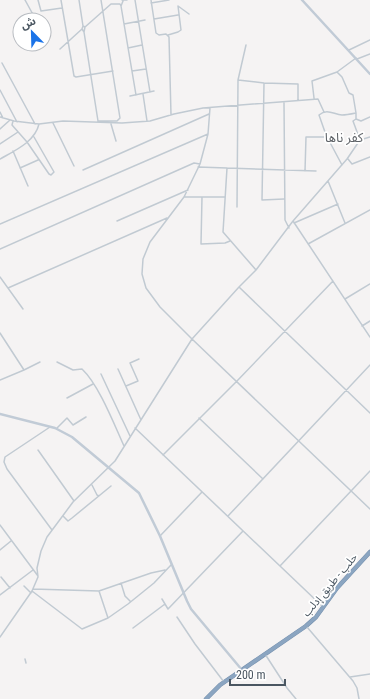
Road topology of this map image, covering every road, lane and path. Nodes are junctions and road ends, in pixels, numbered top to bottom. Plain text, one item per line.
1 (25, 0) edge
2 (38, 0) edge
3 (61, 0) edge
4 (79, 0) edge
5 (101, 0) edge
6 (123, 0) edge
7 (127, 0) edge
8 (135, 0) edge
9 (151, 0) edge
10 (169, 0) edge
11 (302, 0) edge
12 (151, 3) junction
13 (121, 6) junction
14 (62, 8) junction
15 (103, 11) junction
16 (32, 12) edge
17 (189, 14) dead end
18 (179, 15) junction
19 (154, 19) junction
20 (145, 20) dead end
21 (139, 22) junction
22 (124, 24) junction
23 (84, 27) junction
24 (82, 29) junction
25 (84, 32) junction
26 (168, 35) junction
27 (370, 40) edge
28 (68, 42) junction
29 (143, 45) junction
30 (246, 45) dead end
31 (128, 48) junction
32 (60, 49) dead end
33 (349, 50) junction
34 (370, 54) edge
35 (357, 58) junction
36 (2, 63) dead end
37 (146, 68) junction
38 (113, 71) junction
39 (132, 71) junction
40 (337, 72) junction
41 (91, 74) junction
42 (370, 74) edge
43 (238, 80) junction
44 (264, 83) junction
45 (0, 90) edge
46 (150, 92) junction
47 (154, 92) dead end
48 (143, 94) junction
49 (136, 95) junction
50 (130, 96) dead end
51 (314, 99) junction
52 (298, 100) junction
53 (284, 102) junction
54 (263, 104) junction
55 (238, 106) junction
56 (210, 108) junction
57 (0, 112) edge
58 (324, 112) junction
59 (356, 113) junction
60 (210, 114) junction
61 (171, 115) junction
62 (370, 117) edge
63 (1, 118) edge
64 (356, 119) junction
65 (11, 121) junction
66 (147, 121) junction
67 (17, 122) junction
68 (98, 122) junction
69 (53, 123) junction
70 (35, 124) junction
71 (39, 124) junction
72 (111, 124) junction
73 (0, 129) edge
74 (18, 132) junction
75 (208, 134) junction
76 (34, 137) junction
77 (327, 137) junction
78 (370, 137) edge
79 (360, 140) junction
80 (116, 141) dead end
81 (27, 142) junction
82 (0, 144) edge
83 (13, 151) junction
84 (370, 157) edge
85 (0, 159) edge
86 (347, 159) junction
87 (39, 160) junction
88 (342, 165) junction
89 (74, 166) dead end
90 (199, 166) junction
91 (20, 168) junction
92 (226, 168) junction
93 (238, 169) junction
94 (262, 169) junction
95 (83, 170) dead end
96 (284, 170) junction
97 (305, 171) junction
98 (316, 171) dead end
99 (328, 181) junction
100 (28, 186) dead end
101 (188, 190) junction
102 (184, 197) junction
103 (225, 197) junction
104 (202, 198) junction
105 (284, 200) junction
106 (338, 204) junction
107 (237, 207) dead end
108 (370, 210) edge
109 (168, 218) junction
110 (117, 221) dead end
111 (294, 222) junction
112 (0, 224) edge
113 (346, 224) junction
114 (289, 228) junction
115 (231, 241) junction
116 (308, 244) junction
117 (0, 249) edge
118 (256, 270) junction
119 (0, 277) edge
120 (3, 281) junction
121 (333, 281) junction
122 (0, 282) edge
123 (370, 284) edge
124 (239, 287) junction
125 (8, 288) junction
126 (345, 299) junction
127 (23, 309) dead end
128 (370, 321) edge
129 (362, 326) junction
130 (284, 331) junction
131 (0, 333) edge
132 (370, 337) edge
133 (192, 339) junction
134 (139, 359) dead end
135 (40, 362) dead end
136 (56, 362) dead end
137 (370, 365) edge
138 (118, 369) dead end
139 (24, 370) junction
140 (101, 374) dead end
141 (0, 380) edge
142 (236, 382) junction
143 (93, 384) junction
144 (126, 386) junction
145 (346, 391) junction
146 (67, 398) dead end
147 (370, 413) edge
148 (0, 414) edge
149 (86, 417) dead end
150 (199, 418) junction
151 (141, 420) junction
152 (51, 426) junction
153 (57, 428) junction
154 (135, 428) junction
155 (130, 436) junction
156 (298, 441) junction
157 (124, 446) junction
158 (38, 450) dead end
159 (163, 455) junction
160 (109, 468) junction
161 (370, 471) edge
162 (263, 479) junction
163 (92, 484) junction
164 (111, 486) dead end
165 (351, 491) junction
166 (202, 492) junction
167 (99, 496) junction
168 (74, 500) junction
169 (370, 509) edge
170 (62, 516) junction
171 (228, 516) junction
172 (0, 525) edge
173 (52, 530) junction
174 (243, 532) junction
175 (160, 536) junction
176 (11, 541) junction
177 (0, 550) edge
178 (370, 552) edge
179 (172, 563) junction
180 (280, 566) junction
181 (34, 570) junction
182 (165, 570) junction
183 (2, 577) dead end
184 (38, 577) junction
185 (121, 584) junction
186 (24, 586) dead end
187 (10, 588) junction
188 (33, 590) junction
189 (99, 591) junction
190 (30, 593) junction
191 (184, 594) junction
192 (0, 595) edge
193 (162, 599) dead end
194 (130, 602) junction
195 (166, 605) junction
196 (323, 608) junction
197 (177, 617) dead end
198 (108, 618) junction
199 (306, 626) junction
200 (134, 628) dead end
201 (0, 637) edge
202 (265, 654) junction
203 (25, 659) dead end
204 (26, 663) dead end
205 (242, 670) junction
206 (370, 674) edge
207 (350, 677) junction
208 (224, 682) junction
209 (206, 699) edge
210 (296, 699) edge
211 (359, 699) edge

1 - 16 street
2 - 14 street
3 - 14 street
4 - 23 street
5 - 15 street
6 - 7 street
6 - 13 street
8 - 21 street
9 - 12 street
10 - 12 street
11 - 33 street
12 - 19 street
13 - 15 street
13 - 22 street
14 - 28 street
15 - 23 street
15 - 38 street
17 - 18 street
18 - 19 street
18 - 26 street
19 - 26 street
20 - 21 street
21 - 22 street
21 - 29 street
22 - 31 street
23 - 24 street
23 - 25 street
24 - 25 street
24 - 28 street
25 - 41 street
26 - 61 street
27 - 33 street
28 - 32 street
28 - 41 street
29 - 31 street
29 - 37 street
30 - 43 street
31 - 39 street
33 - 35 street
34 - 35 street
35 - 40 street
35 - 42 street
36 - 70 street
37 - 39 street
37 - 46 street
38 - 41 street
38 - 68 street
39 - 49 street
40 - 51 street
40 - 59 street
41 - 68 street
43 - 44 street
43 - 55 street
44 - 52 street
44 - 54 street
45 - 67 street
46 - 47 street
46 - 48 street
48 - 49 street
48 - 66 street
49 - 50 street
51 - 52 street
51 - 58 street
52 - 53 street
53 - 54 street
53 - 96 street
54 - 55 street
54 - 94 street
55 - 56 street
55 - 93 street
56 - 60 street
56 - 61 street
57 - 63 street
58 - 59 street
58 - 77 street
59 - 64 street
60 - 75 street
60 - 95 street
61 - 66 street
62 - 64 street
63 - 65 street
64 - 79 street
65 - 67 street
65 - 73 street
65 - 74 street
66 - 72 street
67 - 70 street
68 - 69 street
68 - 72 street
69 - 71 street
69 - 89 street
70 - 71 street
71 - 76 street
72 - 80 street
74 - 81 street
74 - 82 street
75 - 90 street
75 - 112 street
76 - 81 street
76 - 87 street
77 - 88 street
77 - 97 street
78 - 79 street
79 - 86 street
81 - 83 street
81 - 87 street
83 - 85 street
83 - 91 street
84 - 86 street
86 - 88 street
87 - 91 street
88 - 99 street
90 - 92 street
90 - 101 street
90 - 117 street
91 - 100 street
92 - 93 street
92 - 103 street
93 - 94 street
93 - 107 street
94 - 96 street
94 - 105 street
96 - 97 street
96 - 105 street
97 - 98 street
99 - 106 street
99 - 111 street
101 - 102 street
101 - 110 street
102 - 104 street
102 - 109 street
103 - 104 street
103 - 115 street
104 - 115 street
105 - 114 street
106 - 111 street
106 - 113 street
108 - 113 street
109 - 125 street
109 - 133 street
111 - 114 street
111 - 116 street
113 - 116 street
114 - 118 street
115 - 118 street
116 - 121 street
118 - 124 street
119 - 120 street
120 - 122 street
120 - 125 street
121 - 126 street
121 - 130 street
123 - 126 street
124 - 130 street
124 - 133 street
125 - 127 street
126 - 129 street
128 - 129 street
129 - 132 street
130 - 142 street
130 - 145 street
131 - 139 street
133 - 142 street
133 - 151 street
134 - 144 street
135 - 139 street
136 - 143 street
137 - 145 street
138 - 144 street
139 - 141 street
140 - 155 street
142 - 150 street
142 - 156 street
143 - 146 street
143 - 157 street
144 - 151 street
145 - 147 street
145 - 156 street
148 - 152 street
149 - 153 street
150 - 159 street
150 - 162 street
151 - 154 street
152 - 153 street
152 - 173 street
153 - 160 street
154 - 155 street
154 - 159 street
155 - 157 street
156 - 162 street
156 - 165 street
157 - 160 street
158 - 168 street
159 - 166 street
160 - 163 street
160 - 175 street
161 - 165 street
162 - 171 street
163 - 167 street
163 - 168 street
164 - 167 street
165 - 169 street
165 - 180 street
166 - 171 street
166 - 175 street
167 - 170 street
168 - 170 street
170 - 173 street
171 - 174 street
172 - 176 street
173 - 184 street
174 - 180 street
174 - 191 street
175 - 179 street
176 - 177 street
176 - 181 street
178 - 196 highway, حلب - طريق إدلب
179 - 182 street
179 - 191 street
180 - 196 street
181 - 184 street
181 - 187 street
182 - 185 street
182 - 194 street
183 - 187 street
184 - 188 street
185 - 189 street
185 - 194 street
186 - 190 street
187 - 192 street
188 - 189 street
188 - 190 street
188 - 198 street
189 - 198 street
190 - 201 street
191 - 195 street
191 - 205 street
193 - 195 street
194 - 198 street
195 - 200 street
196 - 199 highway, حلب - طريق إدلب
197 - 208 street
199 - 202 highway, حلب - طريق إدلب
199 - 207 street
202 - 205 highway, حلب - طريق إدلب
202 - 210 street
203 - 204 street
205 - 208 highway, حلب - طريق إدلب
206 - 207 street
207 - 211 street
208 - 209 highway, حلب - طريق إدلب

